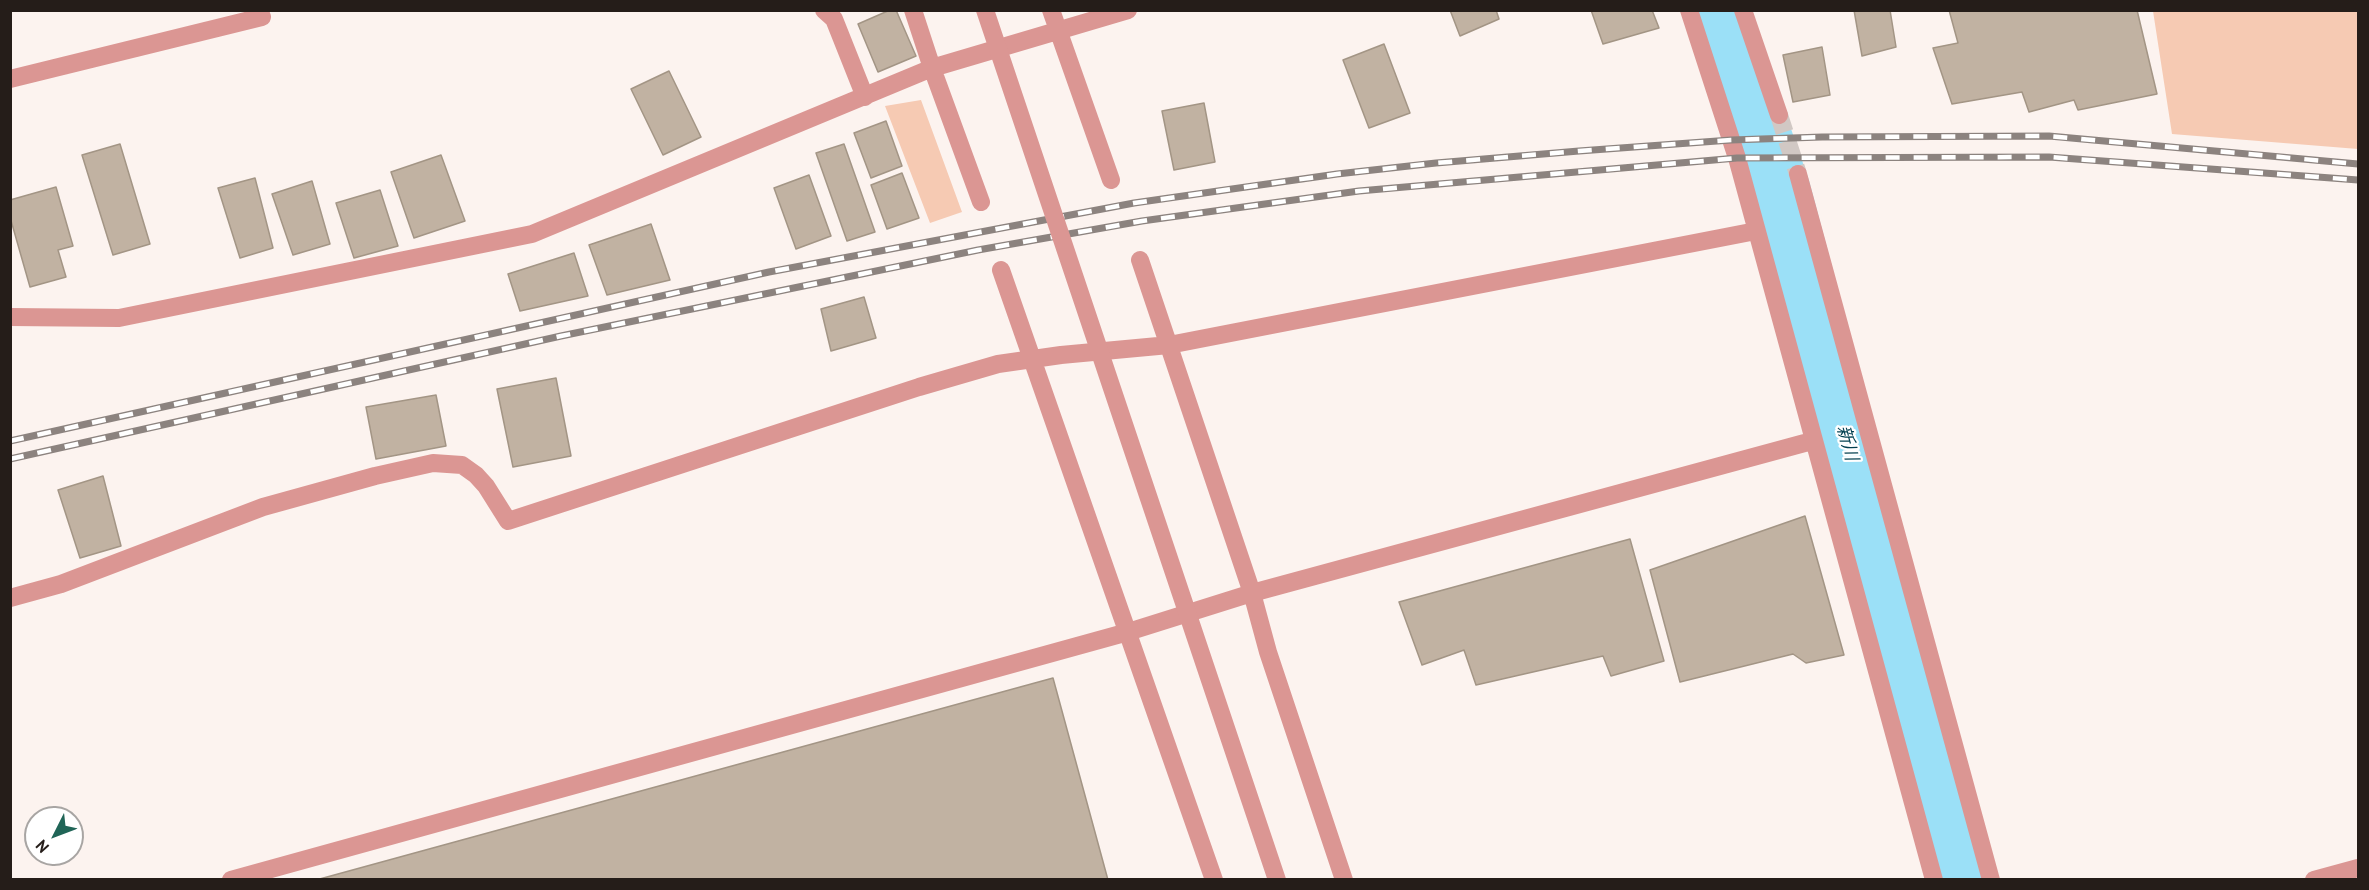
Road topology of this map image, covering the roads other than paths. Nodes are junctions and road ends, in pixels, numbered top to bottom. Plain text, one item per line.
1 (824, 10) edge
2 (913, 10) edge
3 (985, 10) edge
4 (1052, 10) edge
5 (1128, 10) edge
6 (1689, 10) edge
7 (1743, 10) edge
8 (262, 17) dead end
9 (1058, 30) junction
10 (932, 68) junction
11 (10, 80) edge
12 (865, 98) junction
13 (1779, 115) tunnel mouth
14 (1798, 174) tunnel mouth
15 (1111, 180) dead end
16 (981, 202) dead end
17 (1756, 231) junction
18 (1140, 260) dead end
19 (1001, 270) dead end
20 (10, 317) edge
21 (1169, 345) junction
22 (1031, 360) junction
23 (1812, 441) junction
24 (1252, 593) junction
25 (10, 598) edge
26 (1128, 632) junction
27 (2358, 868) edge
28 (231, 879) edge
29 (1214, 879) edge
30 (1277, 879) edge
31 (1344, 879) edge
32 (1934, 879) edge
33 (1991, 879) edge
34 (2314, 879) edge

1 - 12 street
2 - 10 street
3 - 30 street, bridge
4 - 9 street
5 - 9 street
6 - 17 street
7 - 13 street
8 - 11 street
9 - 10 street
9 - 15 street
10 - 12 street
10 - 16 street
12 - 20 street
14 - 33 street
17 - 21 street
17 - 23 street
18 - 21 street
19 - 22 street
21 - 22 street
21 - 24 street
22 - 25 street
22 - 26 street
23 - 24 street
23 - 32 street
24 - 26 street
24 - 31 street
26 - 28 street
26 - 29 street
27 - 34 street

